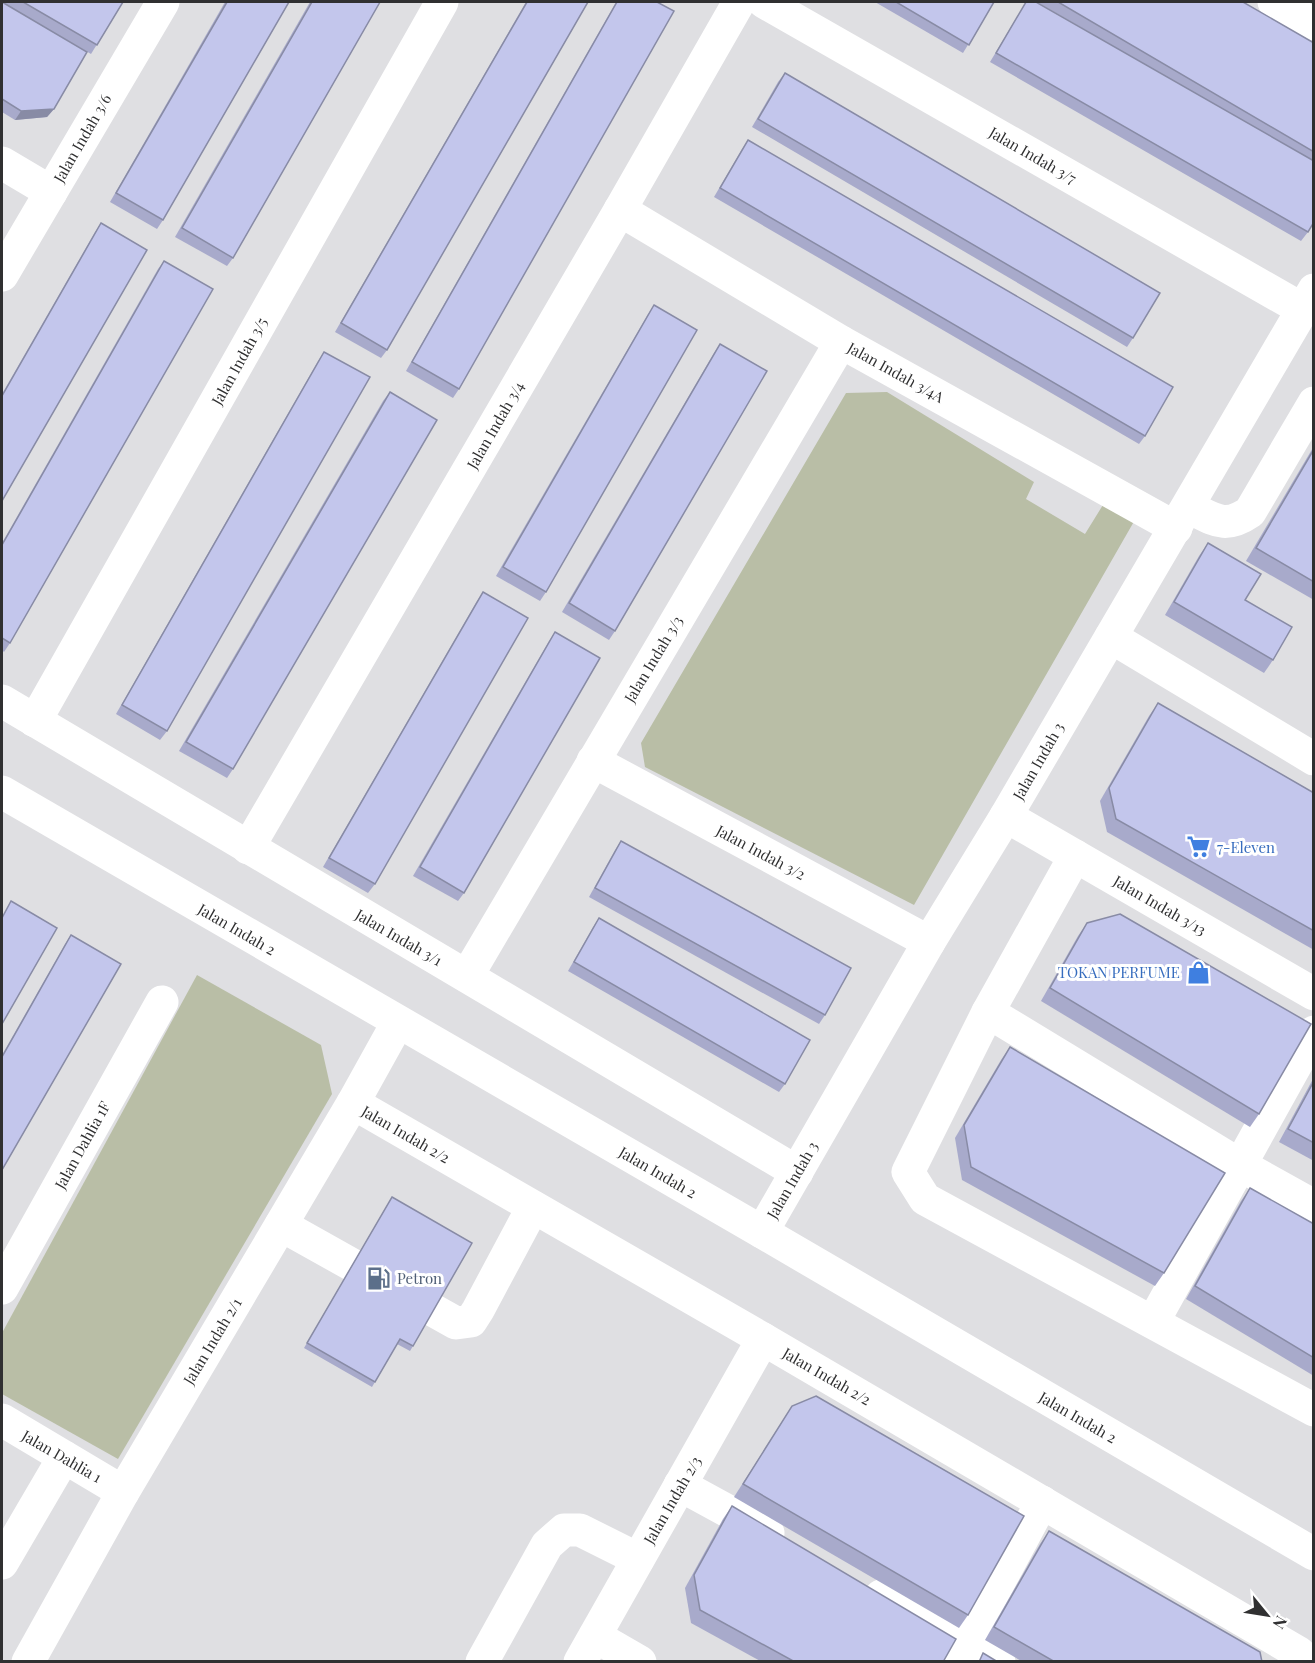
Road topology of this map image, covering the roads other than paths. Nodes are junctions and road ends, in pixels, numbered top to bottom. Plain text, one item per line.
1 (163, 2) edge
2 (442, 2) edge
3 (739, 2) edge
4 (764, 2) edge
5 (1274, 2) edge
6 (1314, 24) edge
7 (2, 163) edge
8 (51, 192) junction
9 (620, 210) junction
10 (2, 275) edge
11 (1308, 300) edge
12 (840, 342) junction
13 (1314, 403) edge
14 (1182, 517) junction
15 (1111, 637) junction
16 (2, 701) edge
17 (35, 721) junction
18 (1314, 759) edge
19 (593, 761) junction
20 (2, 792) edge
21 (1006, 816) junction
22 (248, 848) junction
23 (1075, 856) junction
24 (929, 942) junction
25 (467, 976) junction
26 (1314, 994) edge
27 (162, 1002) dead end
28 (988, 1012) junction
29 (398, 1022) junction
30 (1314, 1032) edge
31 (353, 1103) junction
32 (1239, 1165) junction
33 (797, 1172) junction
34 (1314, 1206) edge
35 (533, 1207) junction
36 (281, 1225) junction
37 (762, 1232) junction
38 (2, 1288) edge
39 (1153, 1322) junction
40 (763, 1339) junction
41 (1314, 1410) edge
42 (2, 1420) edge
43 (64, 1457) junction
44 (680, 1485) junction
45 (123, 1492) junction
46 (1042, 1502) junction
47 (793, 1547) edge
48 (1314, 1554) edge
49 (638, 1559) junction
50 (2, 1563) edge
51 (854, 1581) edge
52 (587, 1648) edge
53 (962, 1653) edge
54 (1296, 1657) edge
55 (28, 1662) edge
56 (482, 1662) edge
57 (640, 1662) edge
58 (999, 1662) edge

1 - 8 street, Jalan Indah 3/6
2 - 17 street, Jalan Indah 3/5
3 - 9 street, Jalan Indah 3/4
4 - 11 street, Jalan Indah 3/7
5 - 6 street
7 - 8 street
8 - 10 street, Jalan Indah 3/6
9 - 12 street, Jalan Indah 3/4A
9 - 22 street, Jalan Indah 3/4
11 - 14 street, Jalan Indah 3
12 - 14 street, Jalan Indah 3/4A
12 - 19 street, Jalan Indah 3/3
13 - 14 street, Jalan Indah 3/4A
14 - 15 street, Jalan Indah 3
15 - 18 street
15 - 21 street, Jalan Indah 3
16 - 17 street, Jalan Indah 3/1
17 - 22 street, Jalan Indah 3/1
19 - 24 street, Jalan Indah 3/2
19 - 25 street, Jalan Indah 3/3
20 - 29 street, Jalan Indah 2
21 - 23 street, Jalan Indah 3/13
21 - 24 street, Jalan Indah 3
22 - 25 street, Jalan Indah 3/1
23 - 26 street, Jalan Indah 3/13
23 - 28 street
24 - 33 street, Jalan Indah 3
25 - 33 street, Jalan Indah 3/1
27 - 38 street, Jalan Dahlia 1F
28 - 32 street
28 - 39 street
29 - 31 street, Jalan Indah 2/1
29 - 37 street, Jalan Indah 2
30 - 32 street
31 - 35 street, Jalan Indah 2/2
31 - 36 street, Jalan Indah 2/1
32 - 34 street
32 - 39 street
33 - 37 street, Jalan Indah 3
35 - 36 street
35 - 40 street, Jalan Indah 2/2
36 - 45 street, Jalan Indah 2/1
37 - 48 street, Jalan Indah 2
39 - 41 street
40 - 44 street, Jalan Indah 2/3
40 - 46 street, Jalan Indah 2/2
42 - 43 street, Jalan Dahlia 1
43 - 45 street, Jalan Dahlia 1
43 - 50 street
44 - 47 street
44 - 49 street, Jalan Indah 2/3
45 - 55 street, Jalan Indah 2/1
46 - 53 street
46 - 54 street, Jalan Indah 2/2
49 - 52 street, Jalan Indah 2/3
49 - 56 street
51 - 53 street
52 - 57 street
53 - 58 street

